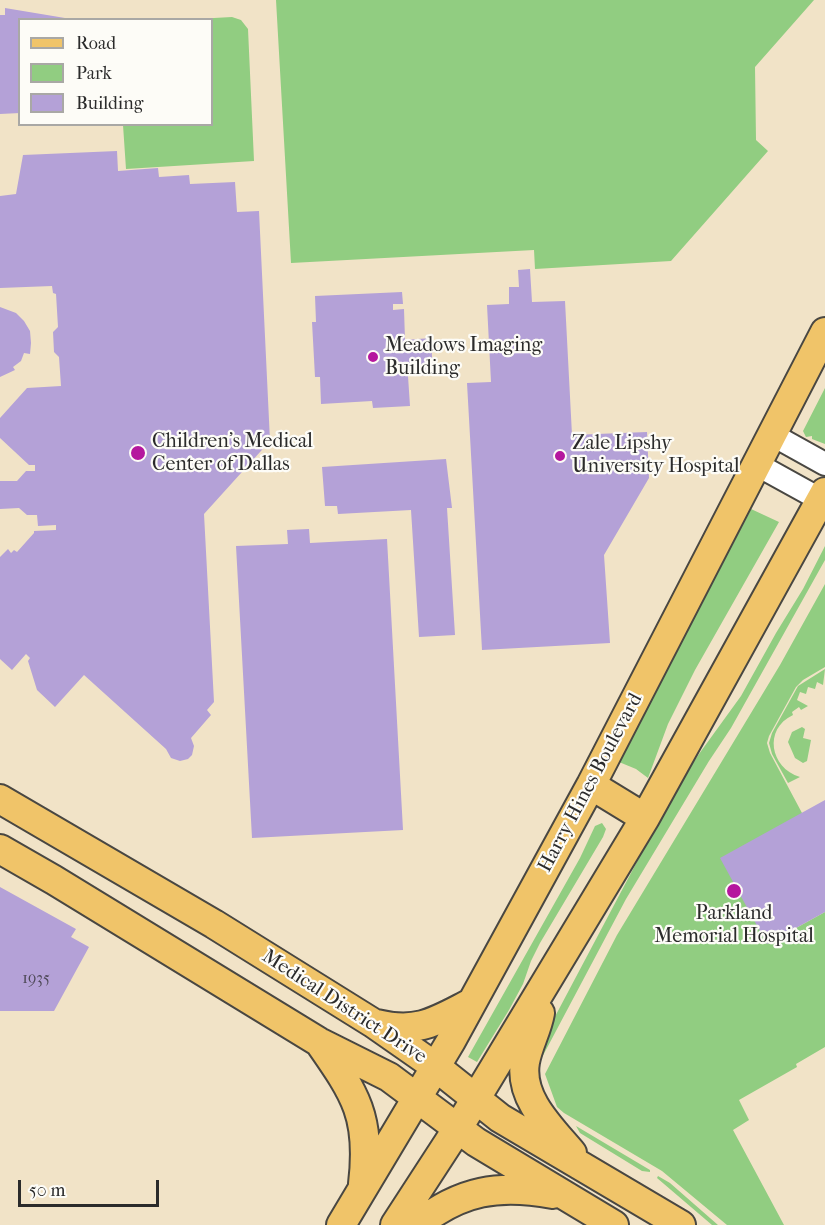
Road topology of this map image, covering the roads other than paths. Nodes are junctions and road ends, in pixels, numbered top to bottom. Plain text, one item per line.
1 (825, 332) edge
2 (771, 434) junction
3 (756, 464) junction
4 (825, 464) edge
5 (824, 498) edge
6 (591, 785) junction
7 (0, 799) edge
8 (645, 818) junction
9 (0, 849) edge
10 (214, 924) junction
11 (187, 961) junction
12 (544, 985) junction
13 (471, 1003) junction
14 (373, 1023) junction
15 (319, 1042) junction
16 (435, 1067) junction
17 (418, 1098) junction
18 (476, 1098) junction
19 (458, 1128) junction
20 (587, 1171) junction
21 (363, 1186) junction
22 (568, 1197) junction
23 (340, 1225) edge
24 (395, 1225) edge
25 (417, 1225) edge
26 (614, 1225) edge
27 (681, 1225) edge

1 - 2 main road, Harry Hines Boulevard
2 - 3 main road, Harry Hines Boulevard
2 - 4 street
3 - 5 street
3 - 6 main road, Harry Hines Boulevard
5 - 8 main road
6 - 8 main road
6 - 13 main road, Harry Hines Boulevard
7 - 10 main road, Medical District Drive
8 - 12 main road
9 - 11 main road, Medical District Drive
10 - 11 main road
10 - 14 main road, Medical District Drive
11 - 15 main road, Medical District Drive
12 - 18 main road
12 - 20 main road
13 - 14 main road
13 - 16 main road, Harry Hines Boulevard
14 - 16 main road, Medical District Drive
15 - 17 main road, Medical District Drive
15 - 21 main road
16 - 17 main road, Harry Hines Boulevard
16 - 18 main road, Medical District Drive
17 - 19 main road, Medical District Drive
17 - 21 main road, Harry Hines Boulevard
18 - 19 main road
18 - 20 main road, Medical District Drive
19 - 22 main road, Medical District Drive
19 - 24 main road
20 - 27 main road, Medical District Drive
21 - 23 main road, Harry Hines Boulevard
22 - 25 main road
22 - 26 main road, Medical District Drive

